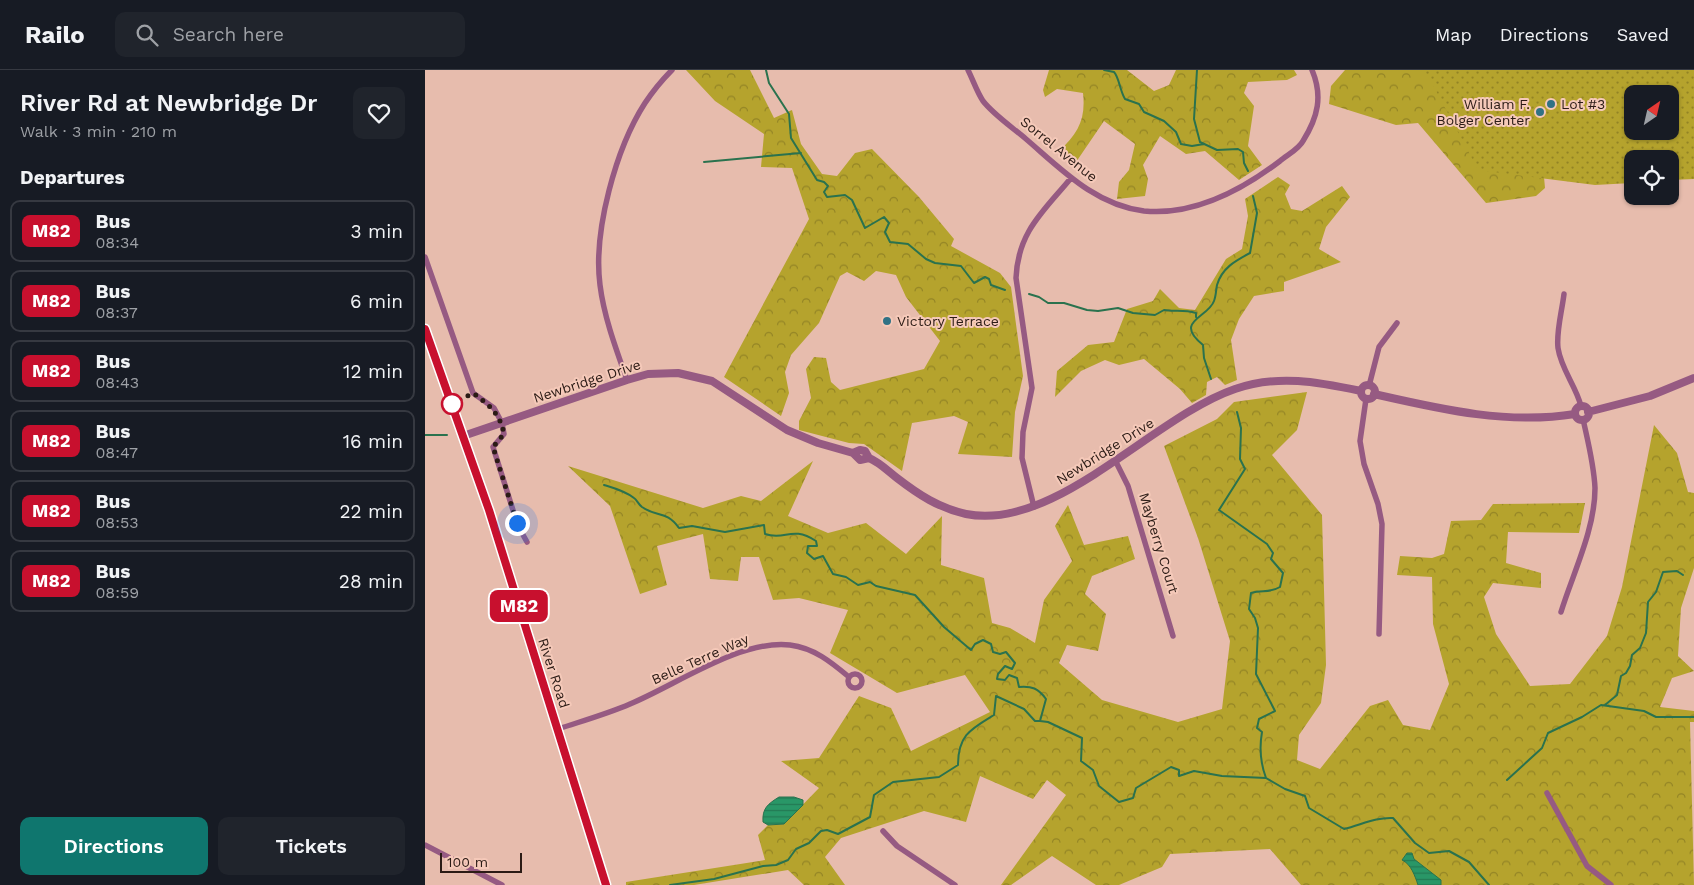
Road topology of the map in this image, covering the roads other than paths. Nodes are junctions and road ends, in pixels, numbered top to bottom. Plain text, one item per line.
1 (671, 70) edge
2 (968, 70) edge
3 (1312, 70) edge
4 (1071, 178) junction
5 (425, 257) edge
6 (1564, 294) dead end
7 (1397, 323) dead end
8 (425, 329) edge
9 (1694, 378) edge
10 (627, 380) junction
11 (1369, 386) junction
12 (1361, 391) junction
13 (1374, 394) junction
14 (1366, 399) junction
15 (1581, 406) junction
16 (1588, 412) junction
17 (1575, 414) junction
18 (1583, 419) junction
19 (502, 423) junction
20 (463, 436) junction
21 (1115, 460) junction
22 (1034, 507) junction
23 (527, 542) dead end
24 (1561, 612) dead end
25 (1379, 634) dead end
26 (1173, 636) dead end
27 (849, 677) dead end
28 (558, 729) junction
29 (1547, 794) dead end
30 (883, 831) dead end
31 (425, 845) edge
32 (502, 885) edge
33 (606, 885) edge
34 (955, 885) edge
35 (1611, 885) edge

1 - 10 street
2 - 4 street, Sorrel Avenue
3 - 4 street, Sorrel Avenue
4 - 22 street
5 - 19 street
6 - 15 street
7 - 11 street
8 - 20 main road, River Road
9 - 16 street
10 - 19 street, Newbridge Drive
10 - 22 street, Newbridge Drive
11 - 12 street
11 - 13 street
12 - 14 street
12 - 21 street, Newbridge Drive
13 - 14 street
13 - 17 street
14 - 25 street
15 - 16 street
15 - 17 street
16 - 18 street
17 - 18 street
18 - 24 street
19 - 20 street, Newbridge Drive
19 - 23 street
20 - 28 main road, River Road
21 - 22 street, Newbridge Drive
21 - 26 street, Mayberry Court
27 - 28 street, Belle Terre Way
28 - 33 main road, River Road
29 - 35 street
30 - 34 street
31 - 32 street

